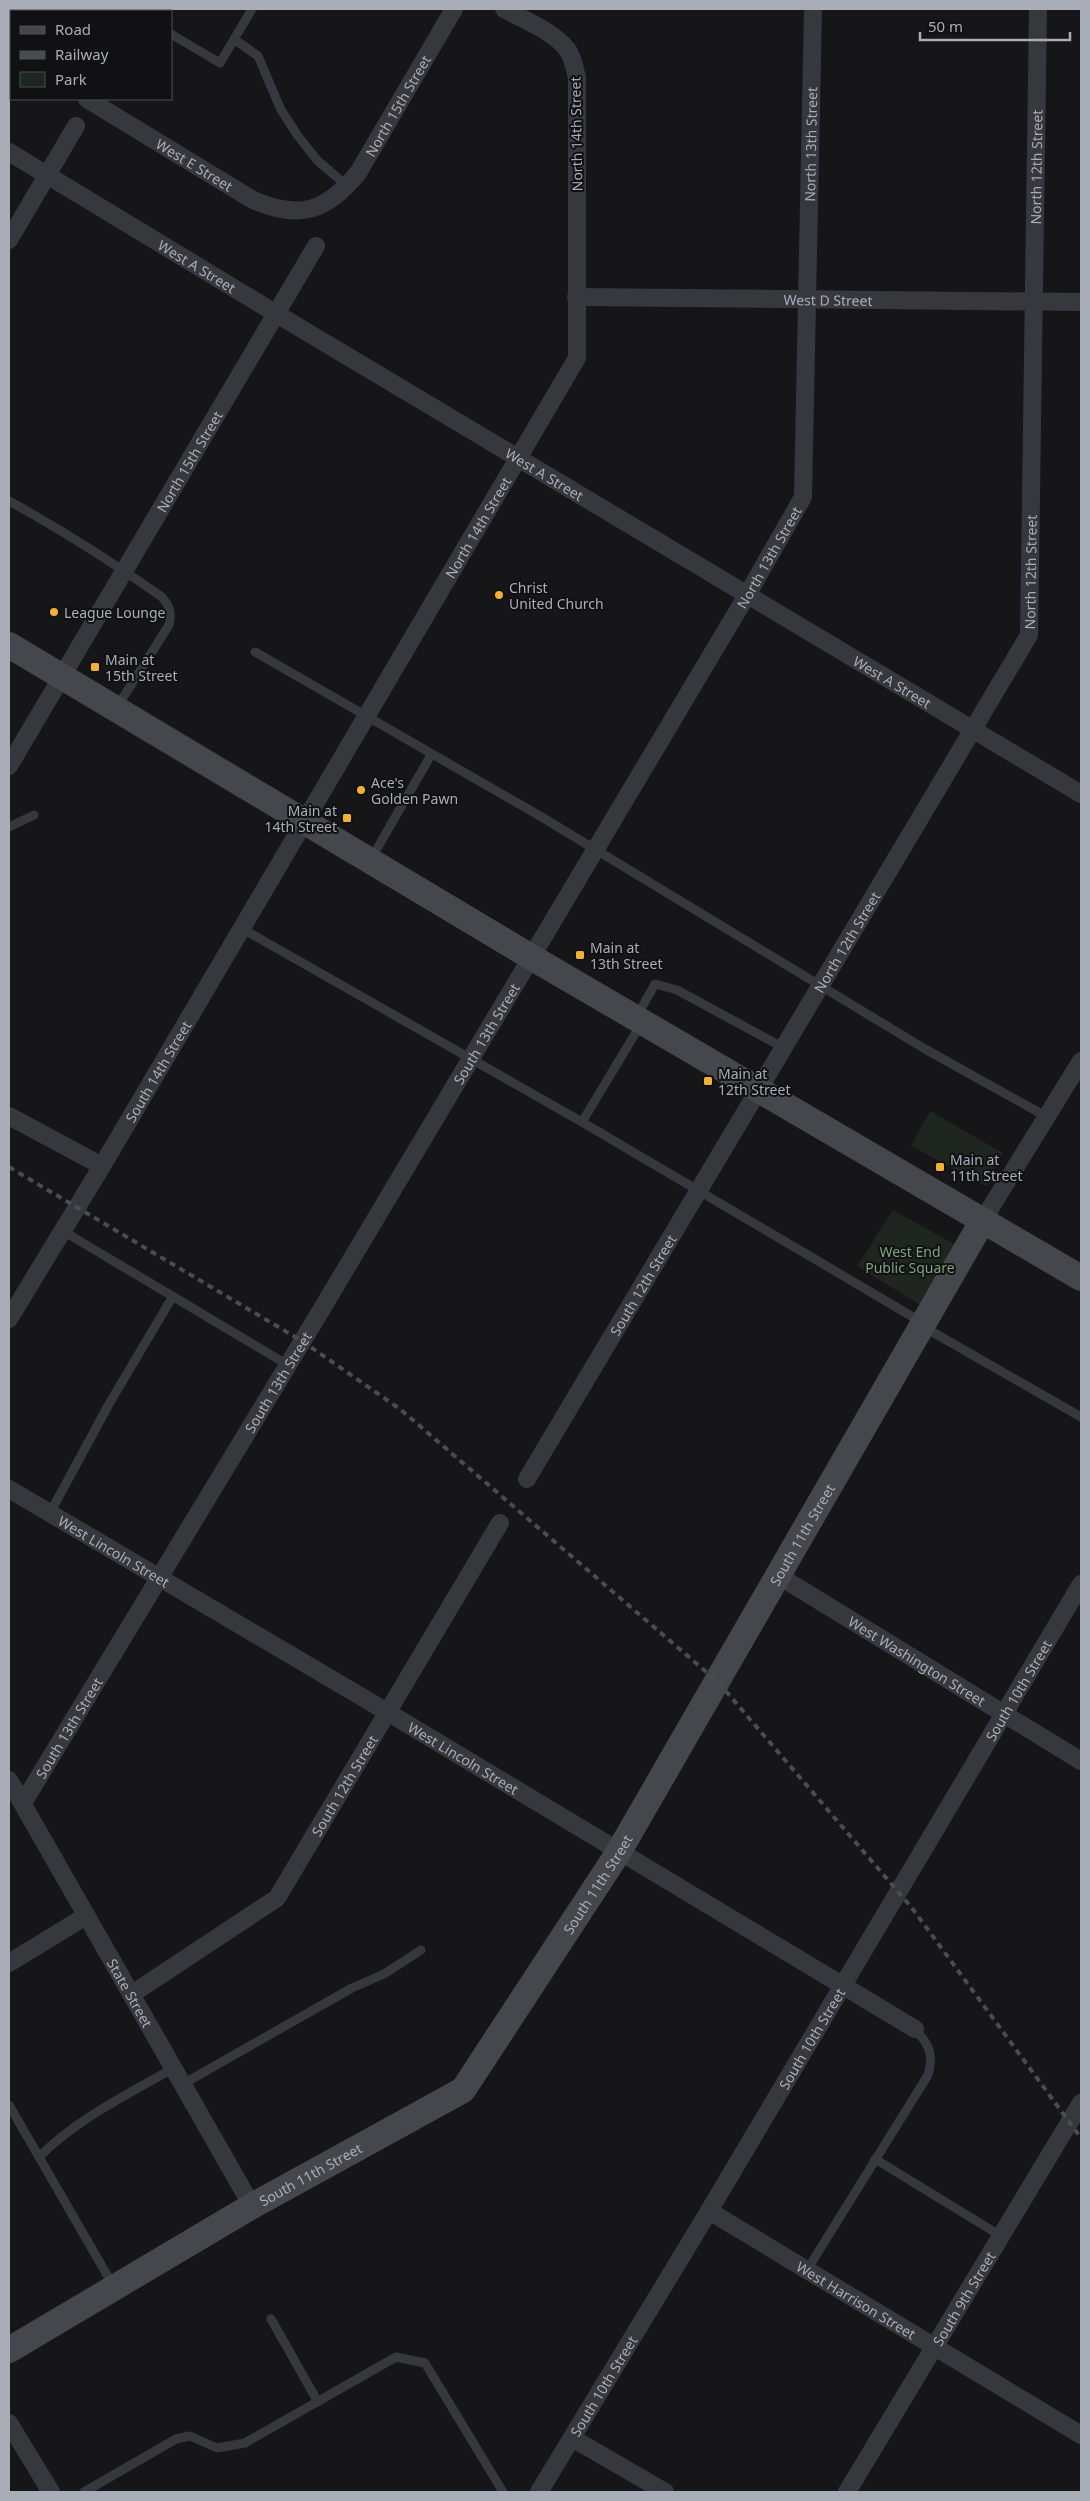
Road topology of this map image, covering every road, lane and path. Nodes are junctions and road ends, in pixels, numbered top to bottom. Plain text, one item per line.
1 (252, 9) edge
2 (454, 9) edge
3 (504, 9) edge
4 (813, 9) edge
5 (1038, 9) edge
6 (172, 35) edge
7 (234, 39) junction
8 (91, 100) edge
9 (76, 126) dead end
10 (9, 152) edge
11 (48, 174) junction
12 (347, 186) junction
13 (310, 210) joint
14 (9, 240) edge
15 (316, 246) dead end
16 (576, 297) junction
17 (807, 299) junction
18 (1034, 302) junction
19 (1081, 302) edge
20 (275, 313) junction
21 (520, 459) junction
22 (9, 501) edge
23 (124, 570) junction
24 (746, 595) junction
25 (9, 645) edge
26 (255, 652) dead end
27 (60, 677) junction
28 (115, 710) junction
29 (367, 716) junction
30 (974, 730) junction
31 (431, 755) junction
32 (9, 766) edge
33 (1081, 794) edge
34 (34, 815) dead end
35 (304, 821) junction
36 (9, 828) edge
37 (595, 851) junction
38 (370, 861) junction
39 (241, 928) junction
40 (531, 957) junction
41 (821, 986) junction
42 (639, 1020) junction
43 (784, 1048) junction
44 (471, 1058) junction
45 (1081, 1061) edge
46 (759, 1090) junction
47 (9, 1116) edge
48 (1047, 1117) junction
49 (582, 1122) junction
50 (102, 1166) junction
51 (698, 1192) junction
52 (984, 1220) junction
53 (63, 1231) junction
54 (1081, 1278) edge
55 (173, 1296) junction
56 (9, 1319) edge
57 (922, 1326) junction
58 (288, 1365) junction
59 (1081, 1417) edge
60 (527, 1479) dead end
61 (9, 1489) edge
62 (50, 1513) junction
63 (500, 1523) dead end
64 (779, 1576) junction
65 (159, 1578) junction
66 (1081, 1584) edge
67 (389, 1713) junction
68 (1004, 1714) junction
69 (1081, 1761) edge
70 (9, 1780) edge
71 (23, 1804) junction
72 (618, 1853) junction
73 (86, 1916) junction
74 (421, 1950) dead end
75 (9, 1963) edge
76 (843, 1986) junction
77 (132, 1994) junction
78 (915, 2029) joint
79 (174, 2068) junction
80 (183, 2084) junction
81 (1081, 2103) edge
82 (9, 2105) edge
83 (39, 2157) junction
84 (875, 2160) junction
85 (252, 2206) junction
86 (710, 2211) junction
87 (1001, 2236) junction
88 (807, 2270) junction
89 (114, 2288) junction
90 (271, 2319) dead end
91 (934, 2347) junction
92 (9, 2350) edge
93 (318, 2402) junction
94 (9, 2422) edge
95 (1081, 2436) edge
96 (572, 2438) junction
97 (51, 2492) edge
98 (84, 2492) edge
99 (503, 2492) edge
100 (539, 2492) edge
101 (665, 2492) edge
102 (846, 2492) edge

1 - 7 lane
2 - 12 street, North 15th Street
3 - 16 street, North 14th Street
4 - 17 street, North 13th Street
5 - 18 street, North 12th Street
6 - 7 lane
7 - 12 lane
8 - 13 street, West E Street
9 - 11 street
10 - 11 street, West A Street
11 - 14 street
11 - 20 street, West A Street
12 - 13 street, North 15th Street
15 - 20 street, North 15th Street
16 - 17 street, West D Street
16 - 21 street, North 14th Street
17 - 18 street, West D Street
17 - 24 street, North 13th Street
18 - 19 street, West D Street
18 - 30 street, North 12th Street
20 - 21 street, West A Street
20 - 23 street, North 15th Street
21 - 24 street, West A Street
21 - 29 street, North 14th Street
22 - 23 lane
23 - 27 street, North 15th Street
23 - 28 lane
24 - 30 street, West A Street
24 - 37 street, North 13th Street
25 - 27 street
26 - 29 lane
27 - 28 street
27 - 32 street, North 15th Street
28 - 35 street
29 - 31 lane
29 - 35 street, North 14th Street
30 - 33 street, West A Street
30 - 41 street, North 12th Street
31 - 37 lane
31 - 38 lane
34 - 36 lane
35 - 38 street
35 - 39 street, South 14th Street
37 - 40 street, North 13th Street
37 - 41 lane
38 - 40 street
39 - 44 lane
39 - 50 street, South 14th Street
40 - 42 street
40 - 44 street, South 13th Street
41 - 43 street, North 12th Street
41 - 48 lane
42 - 43 lane
42 - 46 street
42 - 49 lane
43 - 46 street, North 12th Street
44 - 49 lane
44 - 58 street, South 13th Street
45 - 48 street
46 - 51 street, South 12th Street
46 - 52 street
47 - 50 street
48 - 52 street
49 - 51 lane
50 - 53 street, South 14th Street
51 - 57 lane
51 - 60 street, South 12th Street
52 - 54 street
52 - 57 street, South 11th Street
53 - 55 lane
53 - 56 street, South 14th Street
55 - 58 lane
55 - 62 lane
57 - 59 lane
57 - 64 street, South 11th Street
58 - 65 street, South 13th Street
61 - 62 street, West Lincoln Street
62 - 65 street, West Lincoln Street
63 - 67 street, South 12th Street
64 - 68 street, West Washington Street
64 - 72 street, South 11th Street
65 - 67 street, West Lincoln Street
65 - 71 street, South 13th Street
66 - 68 street, South 10th Street
67 - 72 street, West Lincoln Street
67 - 77 street, South 12th Street
68 - 69 street, West Washington Street
68 - 76 street, South 10th Street
70 - 71 street, State Street
71 - 73 street, State Street
72 - 76 street, West Lincoln Street
72 - 85 street, South 11th Street
73 - 75 street
73 - 77 street, State Street
74 - 80 lane
76 - 78 street, West Lincoln Street
76 - 86 street, South 10th Street
77 - 79 street, State Street
78 - 84 lane
79 - 80 street, State Street
79 - 83 lane
80 - 85 street, State Street
81 - 87 street, South 9th Street
82 - 83 lane
83 - 89 lane
84 - 87 lane
84 - 88 lane
85 - 89 street, South 11th Street
86 - 88 street, West Harrison Street
86 - 96 street, South 10th Street
87 - 91 street, South 9th Street
88 - 91 street, West Harrison Street
89 - 92 street, South 11th Street
90 - 93 lane
91 - 95 street, West Harrison Street
91 - 102 street, South 9th Street
93 - 98 lane
93 - 99 lane
94 - 97 street
96 - 100 street, South 10th Street
96 - 101 street

